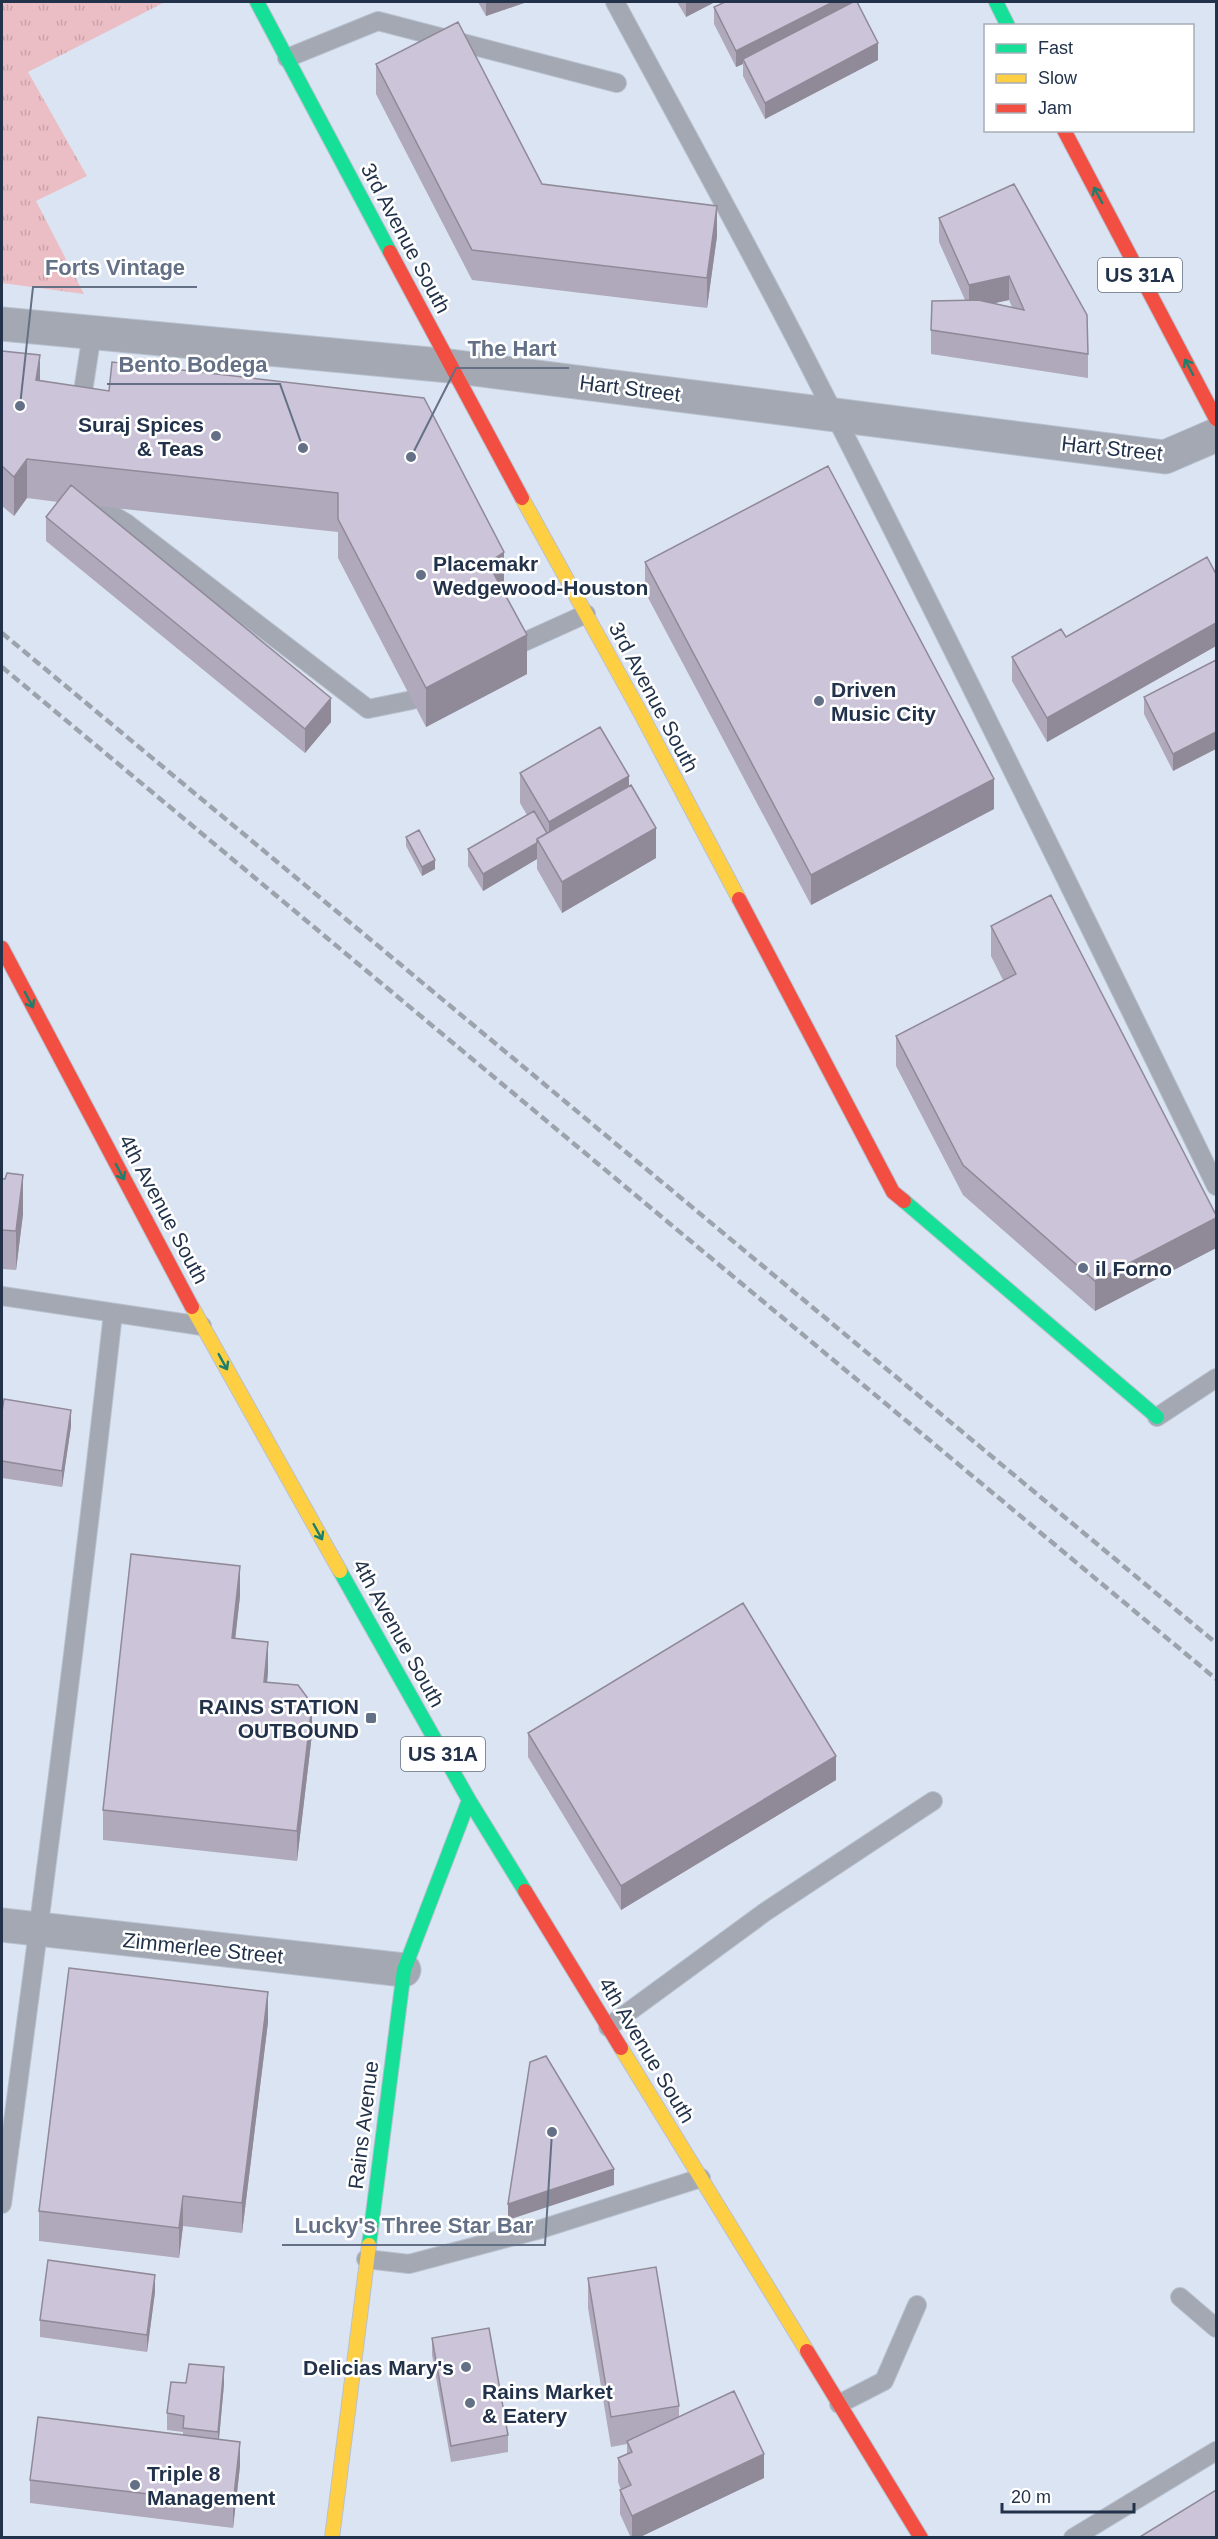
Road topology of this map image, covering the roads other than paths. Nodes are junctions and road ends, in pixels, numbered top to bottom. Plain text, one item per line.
1 (257, 2) edge
2 (615, 2) edge
3 (996, 2) edge
4 (1007, 24) edge
5 (287, 58) junction
6 (617, 83) dead end
7 (1065, 132) edge
8 (2, 324) edge
9 (92, 333) junction
10 (450, 366) junction
11 (832, 413) junction
12 (1216, 419) edge
13 (77, 426) edge
14 (1216, 435) edge
15 (98, 506) edge
16 (586, 614) junction
17 (513, 647) edge
18 (411, 700) edge
19 (2, 948) edge
20 (1216, 1186) edge
21 (2, 1296) edge
22 (113, 1313) junction
23 (202, 1326) junction
24 (1216, 1378) edge
25 (1157, 1417) joint
26 (469, 1800) junction
27 (933, 1801) dead end
28 (2, 1925) edge
29 (39, 1929) junction
30 (404, 1971) junction
31 (608, 2027) junction
32 (700, 2178) junction
33 (2, 2204) edge
34 (366, 2259) junction
35 (1180, 2297) dead end
36 (917, 2305) dead end
37 (1216, 2328) edge
38 (839, 2404) junction
39 (1216, 2451) edge
40 (332, 2538) edge
41 (921, 2538) edge
42 (1073, 2538) edge

1 - 5 street, 3rd Avenue South
2 - 11 lane
3 - 4 street
5 - 6 lane
5 - 10 street, 3rd Avenue South
12 -> 7 street, US 31A
8 - 9 street, Hart Street
9 - 10 street, Hart Street
9 - 13 lane
10 - 11 street, Hart Street
10 - 16 street, 3rd Avenue South
11 - 14 street, Hart Street
11 - 20 lane
15 - 18 lane
16 - 17 lane
16 - 25 street, 3rd Avenue South
19 -> 23 street, 4th Avenue South / US 31A
21 - 22 lane
22 - 23 lane
22 - 29 lane
23 -> 26 street, 4th Avenue South / US 31A
24 - 25 lane
26 - 30 street, Rains Avenue
26 - 31 street, 4th Avenue South / US 31A
27 - 31 lane
28 - 29 street, Zimmerlee Street
29 - 30 street, Zimmerlee Street
29 - 33 lane
30 - 34 street, Rains Avenue
31 - 32 street, 4th Avenue South / US 31A
32 - 34 lane
32 - 38 street, 4th Avenue South / US 31A
34 - 40 street, Rains Avenue
35 - 37 lane
36 - 38 lane
38 - 41 street, 4th Avenue South / US 31A
39 - 42 lane

